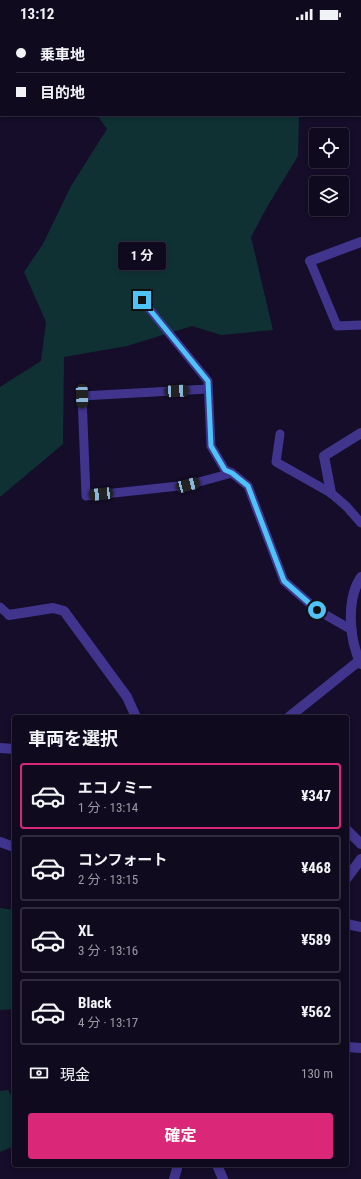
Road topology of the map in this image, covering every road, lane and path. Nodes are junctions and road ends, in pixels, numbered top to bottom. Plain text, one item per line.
1 (361, 242) edge
2 (310, 261) joint
3 (142, 300) dead end
4 (361, 325) edge
5 (208, 389) junction
6 (361, 433) edge
7 (280, 434) dead end
8 (232, 473) junction
9 (330, 493) junction
10 (361, 523) edge
11 (361, 577) edge
12 (0, 607) edge
13 (9, 615) joint
14 (352, 630) junction
15 (360, 662) edge
16 (135, 715) edge
17 (292, 715) edge
18 (0, 748) edge
19 (12, 749) edge
20 (349, 832) edge
21 (0, 842) edge
22 (361, 844) edge
23 (12, 846) edge
24 (361, 860) edge
25 (349, 875) edge
26 (349, 924) edge
27 (361, 927) edge
28 (349, 1047) edge
29 (361, 1048) edge
30 (177, 1167) edge
31 (218, 1167) edge
32 (174, 1179) edge
33 (223, 1179) edge

1 - 2 street
2 - 4 lane
3 - 5 lane
5 - 8 lane
5 - 8 lane
6 - 9 street
7 - 9 lane
8 - 14 lane
9 - 10 lane
11 - 14 street
12 - 13 lane
13 - 16 street
14 - 15 street
15 - 17 street
18 - 19 street
20 - 22 street
21 - 23 street
24 - 25 street
26 - 27 street
28 - 29 street
30 - 32 street
31 - 33 street

